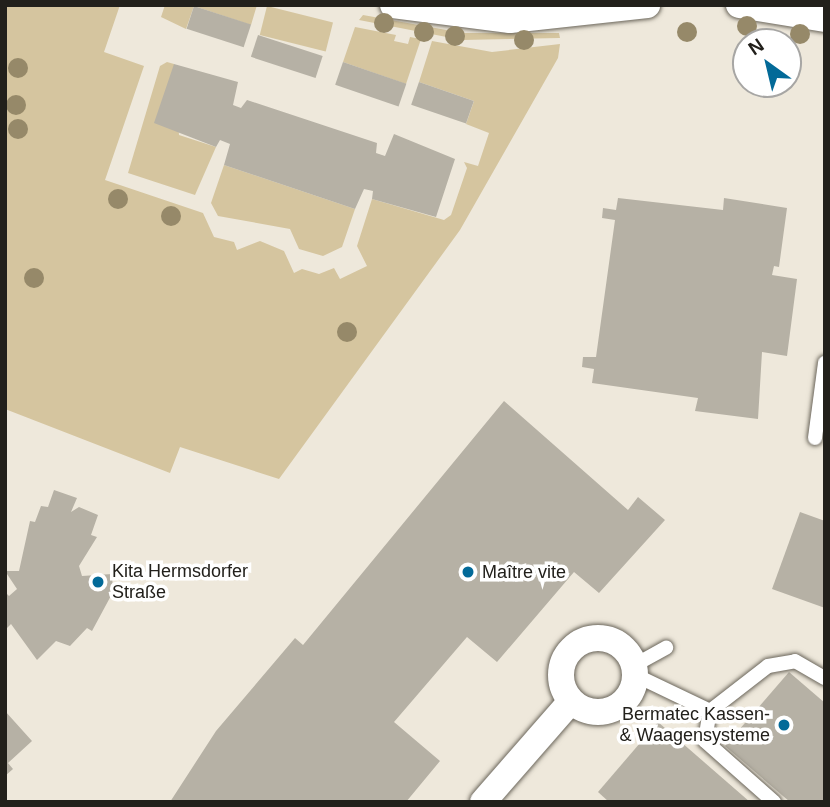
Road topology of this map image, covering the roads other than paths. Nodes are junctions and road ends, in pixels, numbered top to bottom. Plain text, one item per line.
1 (393, 5) edge
2 (647, 5) edge
3 (739, 5) edge
4 (825, 19) edge
5 (825, 363) edge
6 (815, 438) dead end
7 (666, 648) dead end
8 (634, 671) junction
9 (825, 677) edge
10 (571, 701) junction
11 (710, 711) junction
12 (489, 799) edge
13 (774, 802) edge

1 - 2 street
3 - 4 street
5 - 6 lane
7 - 8 lane
8 - 10 street
8 - 10 street
8 - 11 lane
9 - 11 lane
10 - 12 street
11 - 13 lane

